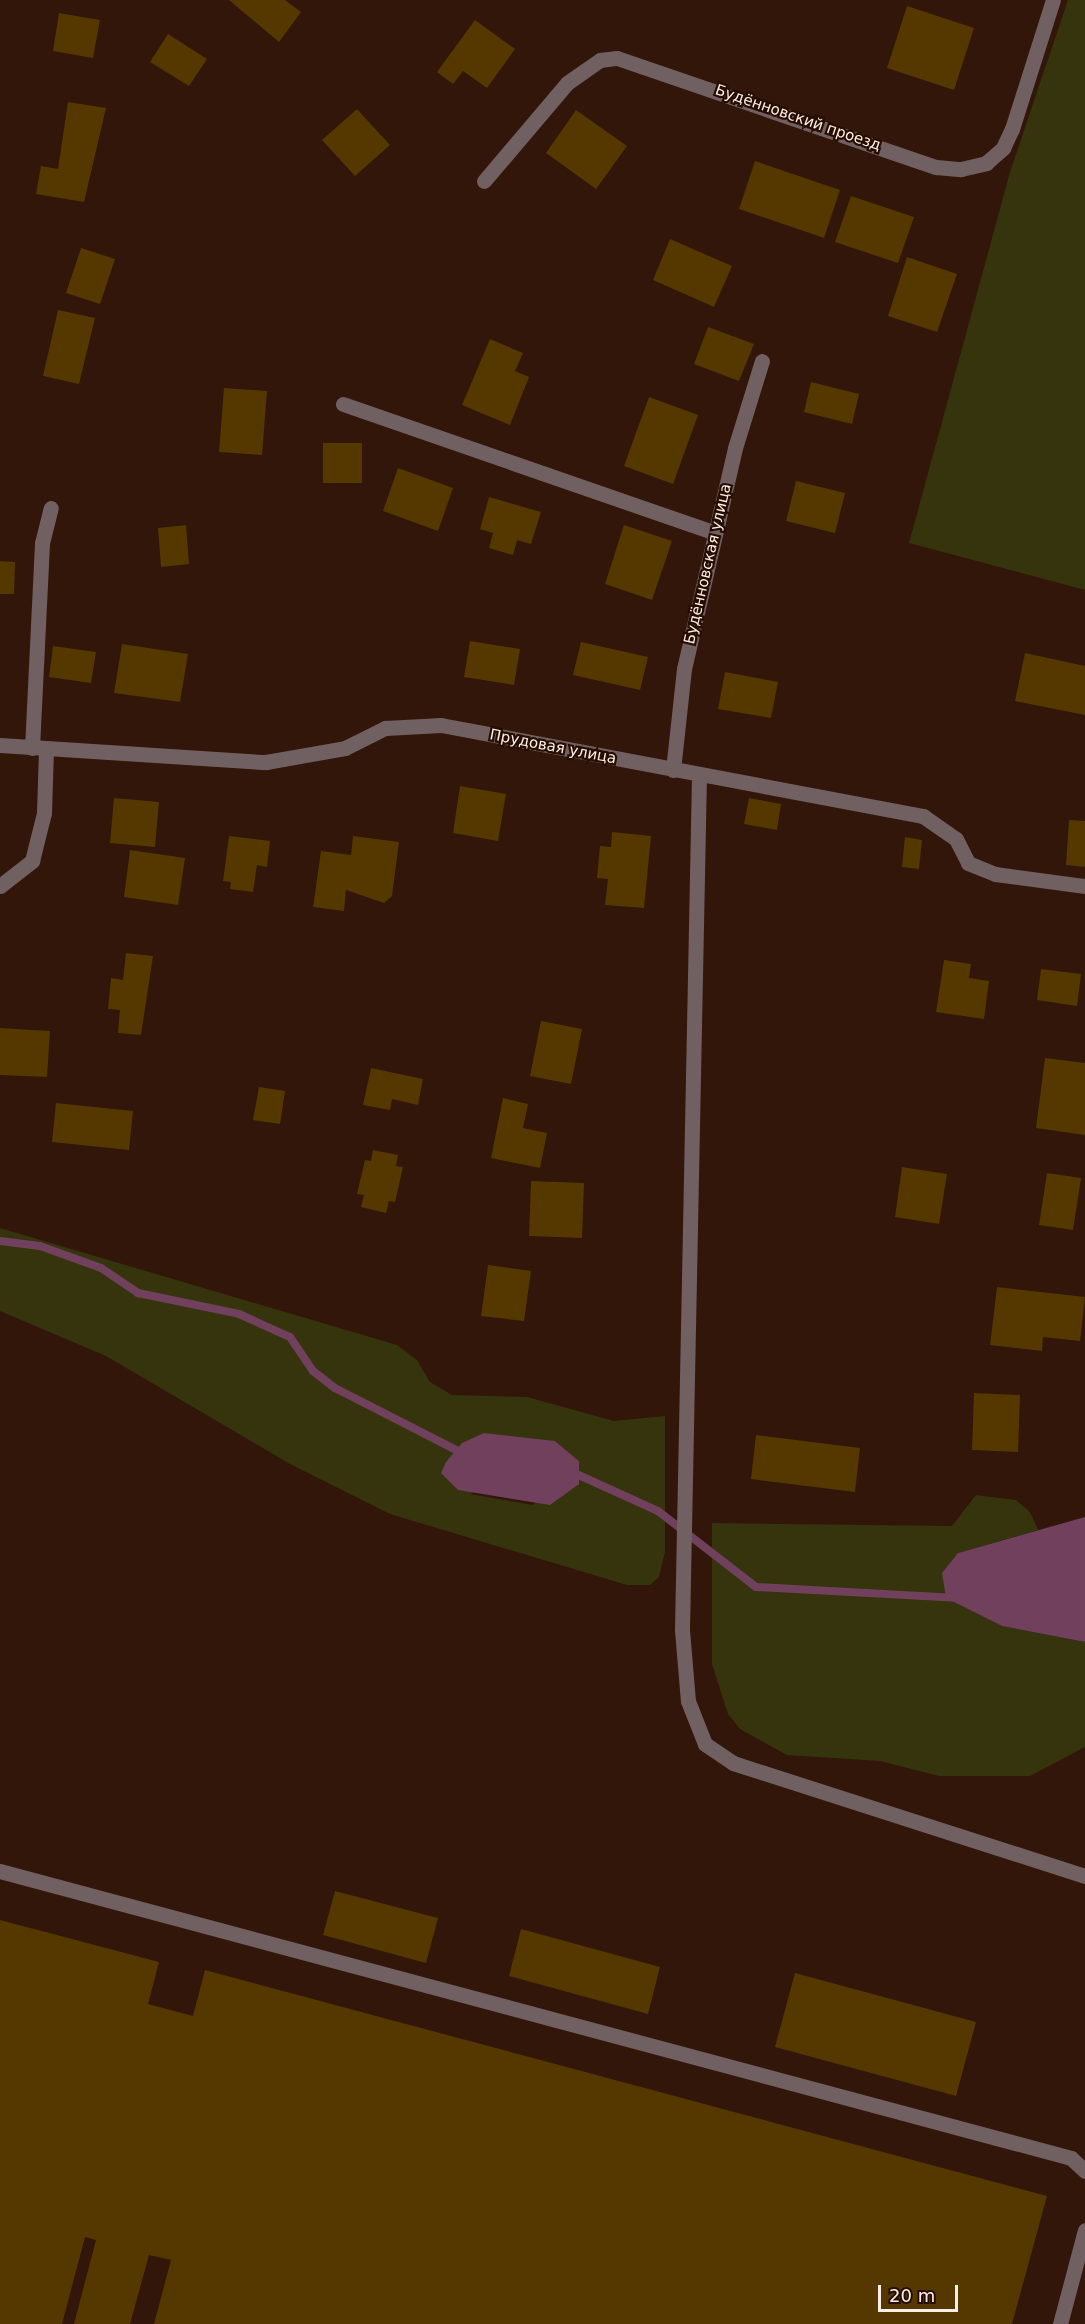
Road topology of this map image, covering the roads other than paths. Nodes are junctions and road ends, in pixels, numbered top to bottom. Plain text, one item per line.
1 (1053, 0) edge
2 (484, 181) dead end
3 (762, 362) dead end
4 (344, 404) dead end
5 (51, 508) dead end
6 (715, 533) junction
7 (0, 745) edge
8 (39, 748) junction
9 (673, 770) junction
10 (699, 776) junction
11 (0, 886) edge
12 (1085, 886) edge
13 (0, 1871) edge
14 (1085, 1876) edge
15 (1085, 2170) edge
16 (1085, 2230) edge
17 (1060, 2324) edge

1 - 2 street, Будённовский проезд
3 - 6 street, Будённовская улица
4 - 6 street
5 - 8 street
6 - 9 street, Будённовская улица
7 - 8 street, Прудовая улица
8 - 9 street, Прудовая улица
8 - 11 street
9 - 10 street, Прудовая улица
10 - 12 street, Прудовая улица
10 - 14 street
13 - 15 street
16 - 17 street

